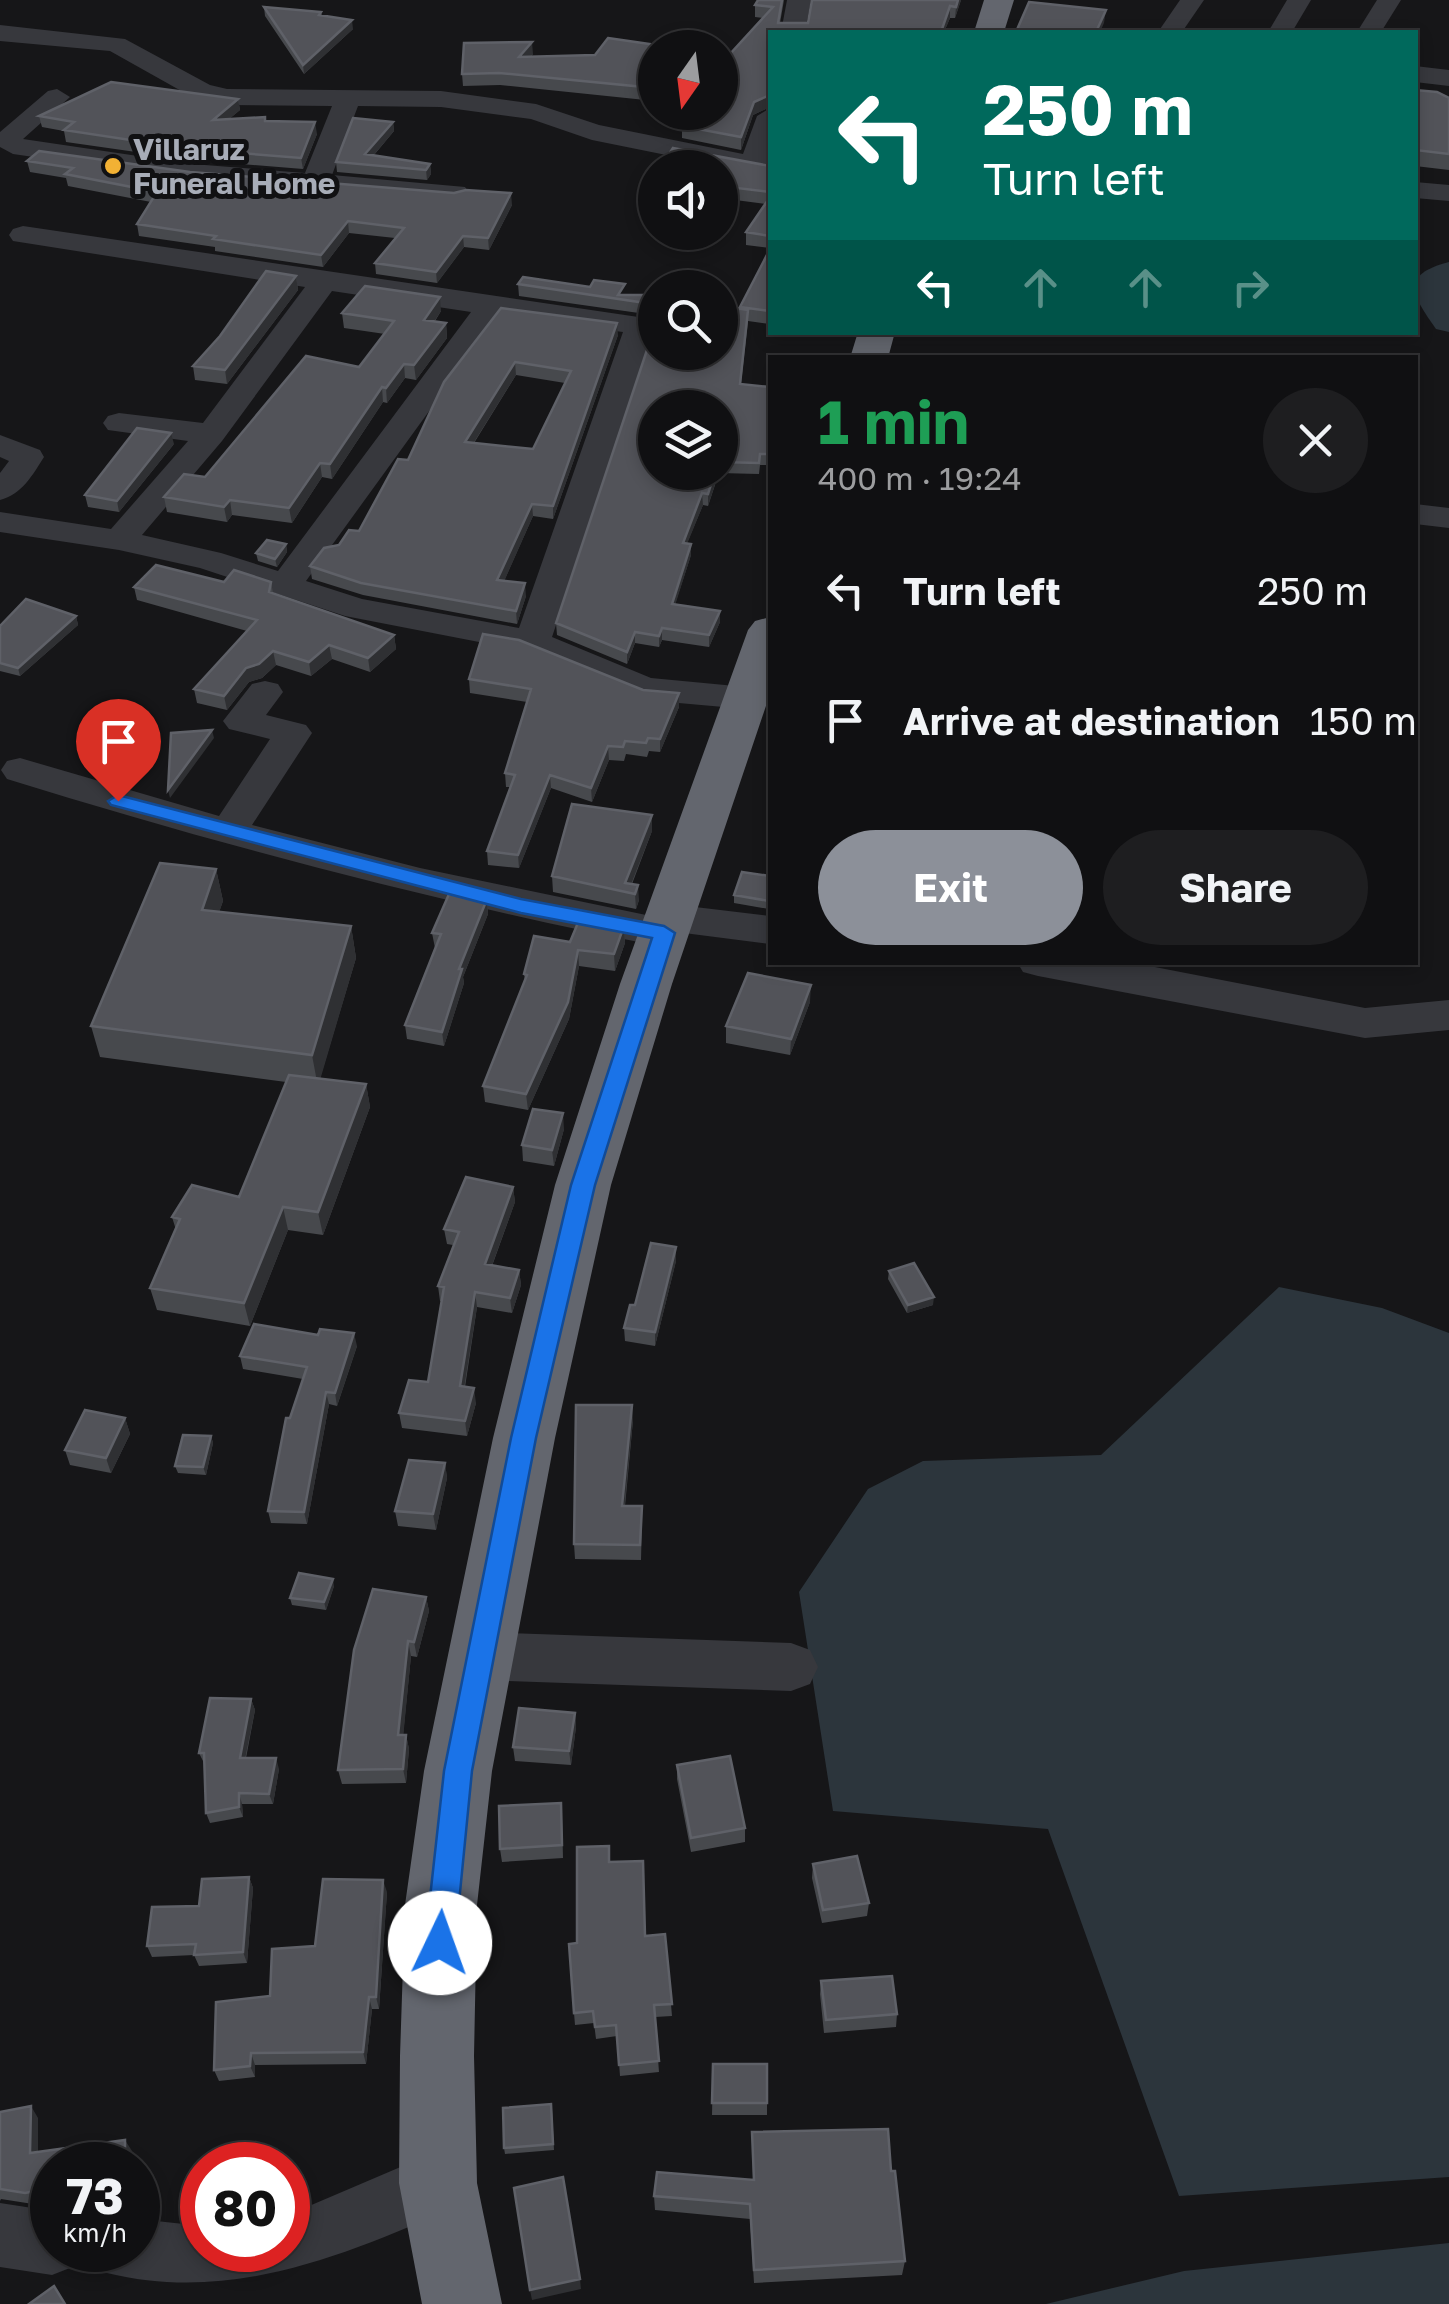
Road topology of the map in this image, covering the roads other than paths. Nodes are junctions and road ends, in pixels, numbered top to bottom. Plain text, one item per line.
1 (799, 0) edge
2 (999, 0) edge
3 (1192, 0) edge
4 (1299, 0) edge
5 (1388, 0) edge
6 (23, 9) dead end
7 (0, 30) edge
8 (793, 30) edge
9 (990, 30) edge
10 (1171, 30) edge
11 (1281, 30) edge
12 (1370, 30) edge
13 (1449, 52) edge
14 (1434, 76) edge
15 (57, 97) dead end
16 (348, 98) junction
17 (768, 128) edge
18 (762, 165) edge
19 (315, 182) junction
20 (1418, 190) edge
21 (455, 193) edge
22 (1449, 193) edge
23 (23, 236) dead end
24 (324, 282) junction
25 (492, 304) junction
26 (119, 423) dead end
27 (211, 434) junction
28 (0, 445) edge
29 (1418, 490) edge
30 (1449, 495) edge
31 (0, 497) edge
32 (1418, 514) edge
33 (1449, 518) edge
34 (119, 540) junction
35 (287, 583) junction
36 (768, 636) edge
37 (532, 642) junction
38 (264, 692) dead end
39 (746, 698) junction
40 (20, 770) dead end
41 (228, 833) junction
42 (667, 925) junction
43 (768, 930) edge
44 (1056, 965) edge
45 (1449, 1015) edge
46 (480, 1656) junction
47 (790, 1667) dead end
48 (438, 2183) junction
49 (0, 2235) edge
50 (310, 2238) edge
51 (30, 2240) edge
52 (462, 2304) edge

1 - 8 street
2 - 9 highway
3 - 10 street
4 - 11 street
5 - 12 street
6 - 7 street
7 - 16 street
13 - 14 street
15 - 19 street
16 - 18 street
16 - 19 street
17 - 18 street
19 - 21 street
20 - 22 street
23 - 24 street
24 - 25 street
24 - 27 street
25 - 35 street
25 - 37 street
26 - 27 street
27 - 34 street
28 - 31 street
29 - 30 street
31 - 34 street
32 - 33 street
34 - 35 street
35 - 37 street
36 - 39 highway
37 - 39 street
38 - 41 street
39 - 42 highway
40 - 41 street
41 - 42 street
42 - 43 street
42 - 46 highway
44 - 45 street
46 - 47 street
46 - 48 highway
48 - 50 street
48 - 52 highway
49 - 51 street

